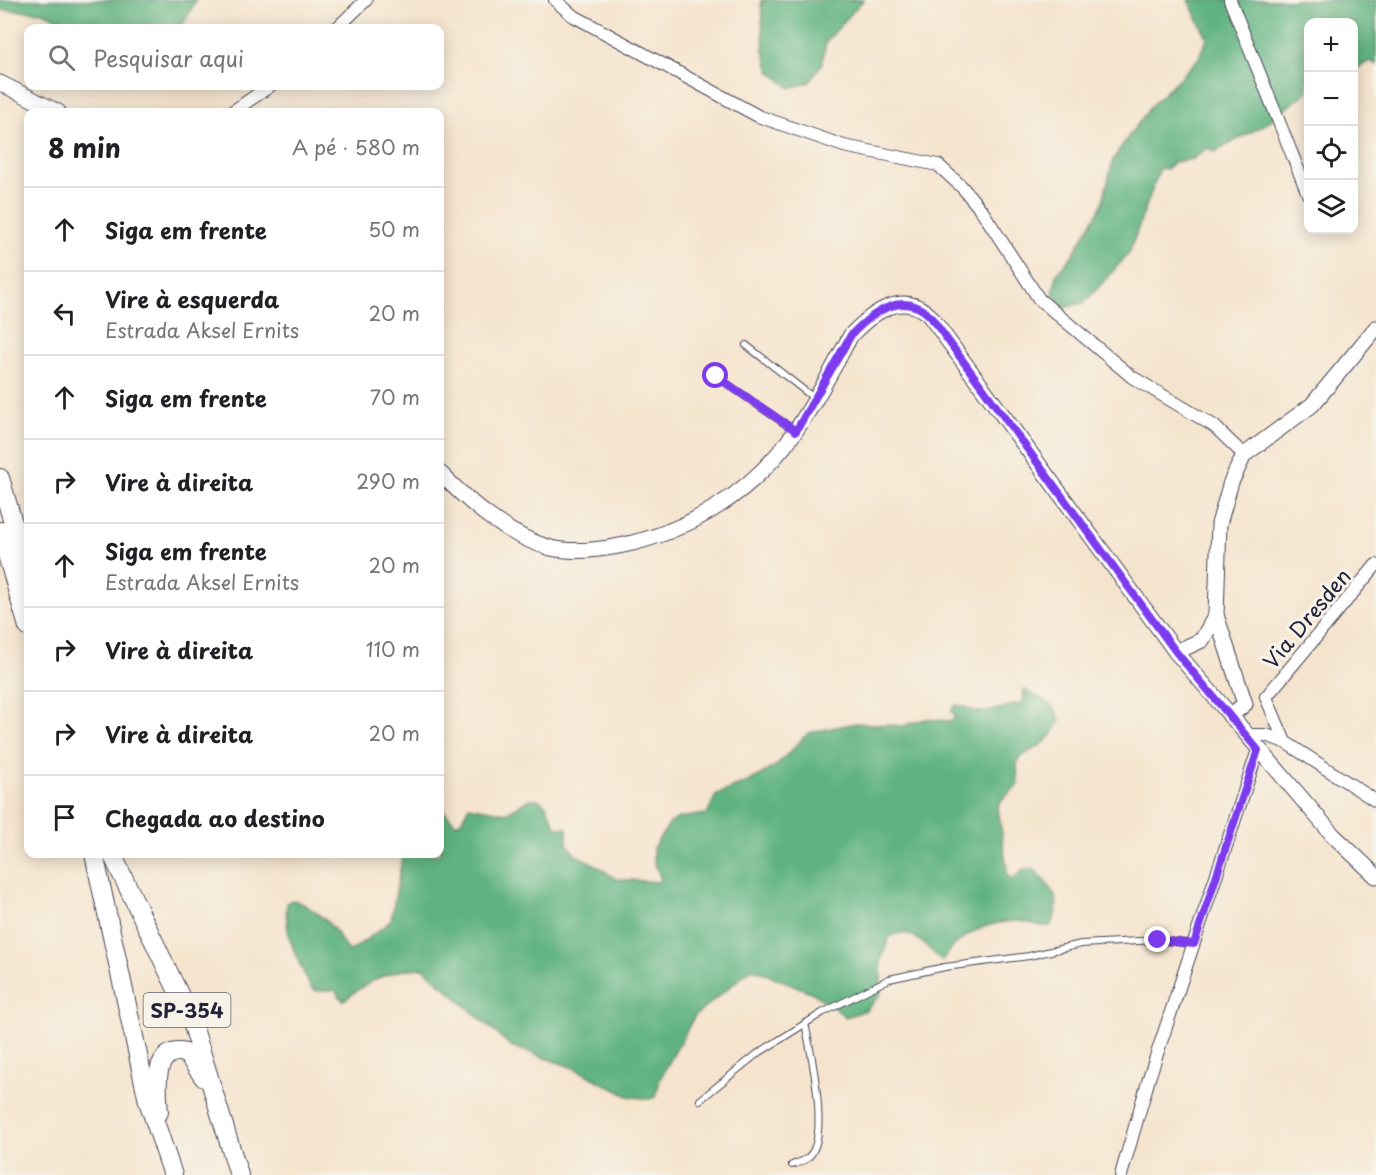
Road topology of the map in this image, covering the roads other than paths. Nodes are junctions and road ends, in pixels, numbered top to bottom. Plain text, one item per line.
1 (366, 0) edge
2 (555, 0) edge
3 (1230, 0) edge
4 (341, 24) edge
5 (0, 83) edge
6 (264, 90) edge
7 (50, 108) edge
8 (237, 108) edge
9 (1304, 184) edge
10 (1376, 328) edge
11 (746, 345) dead end
12 (716, 376) dead end
13 (816, 399) junction
14 (796, 431) junction
15 (1244, 455) junction
16 (444, 477) edge
17 (0, 478) edge
18 (0, 531) edge
19 (24, 560) edge
20 (1376, 565) edge
21 (24, 613) edge
22 (1216, 615) junction
23 (1176, 652) junction
24 (1266, 697) junction
25 (1245, 704) junction
26 (1230, 716) junction
27 (1246, 735) junction
28 (1286, 742) junction
29 (1258, 750) junction
30 (1376, 801) edge
31 (95, 858) edge
32 (114, 858) edge
33 (1376, 876) edge
34 (1194, 944) junction
35 (805, 1023) junction
36 (700, 1100) dead end
37 (218, 1107) junction
38 (164, 1146) junction
39 (792, 1165) dead end
40 (173, 1175) edge
41 (239, 1175) edge
42 (1122, 1175) edge

1 - 4 street
2 - 15 street
3 - 9 street
5 - 7 street
6 - 8 street
10 - 15 street
11 - 13 lane
12 - 14 lane
13 - 14 street
13 - 23 street
14 - 16 street
15 - 22 street
17 - 19 main road
18 - 21 main road
20 - 24 street, Via Dresden
22 - 23 street
22 - 25 street
23 - 26 street
24 - 25 street
24 - 28 street
25 - 26 street
26 - 27 street
27 - 28 street
27 - 29 street
28 - 30 street
29 - 33 street
29 - 34 street
31 - 38 main road, SP-354
32 - 37 main road, SP-354
34 - 35 lane
34 - 42 street
35 - 36 lane
35 - 39 lane
37 - 38 main road
37 - 41 main road, SP-354
38 - 40 main road, SP-354

